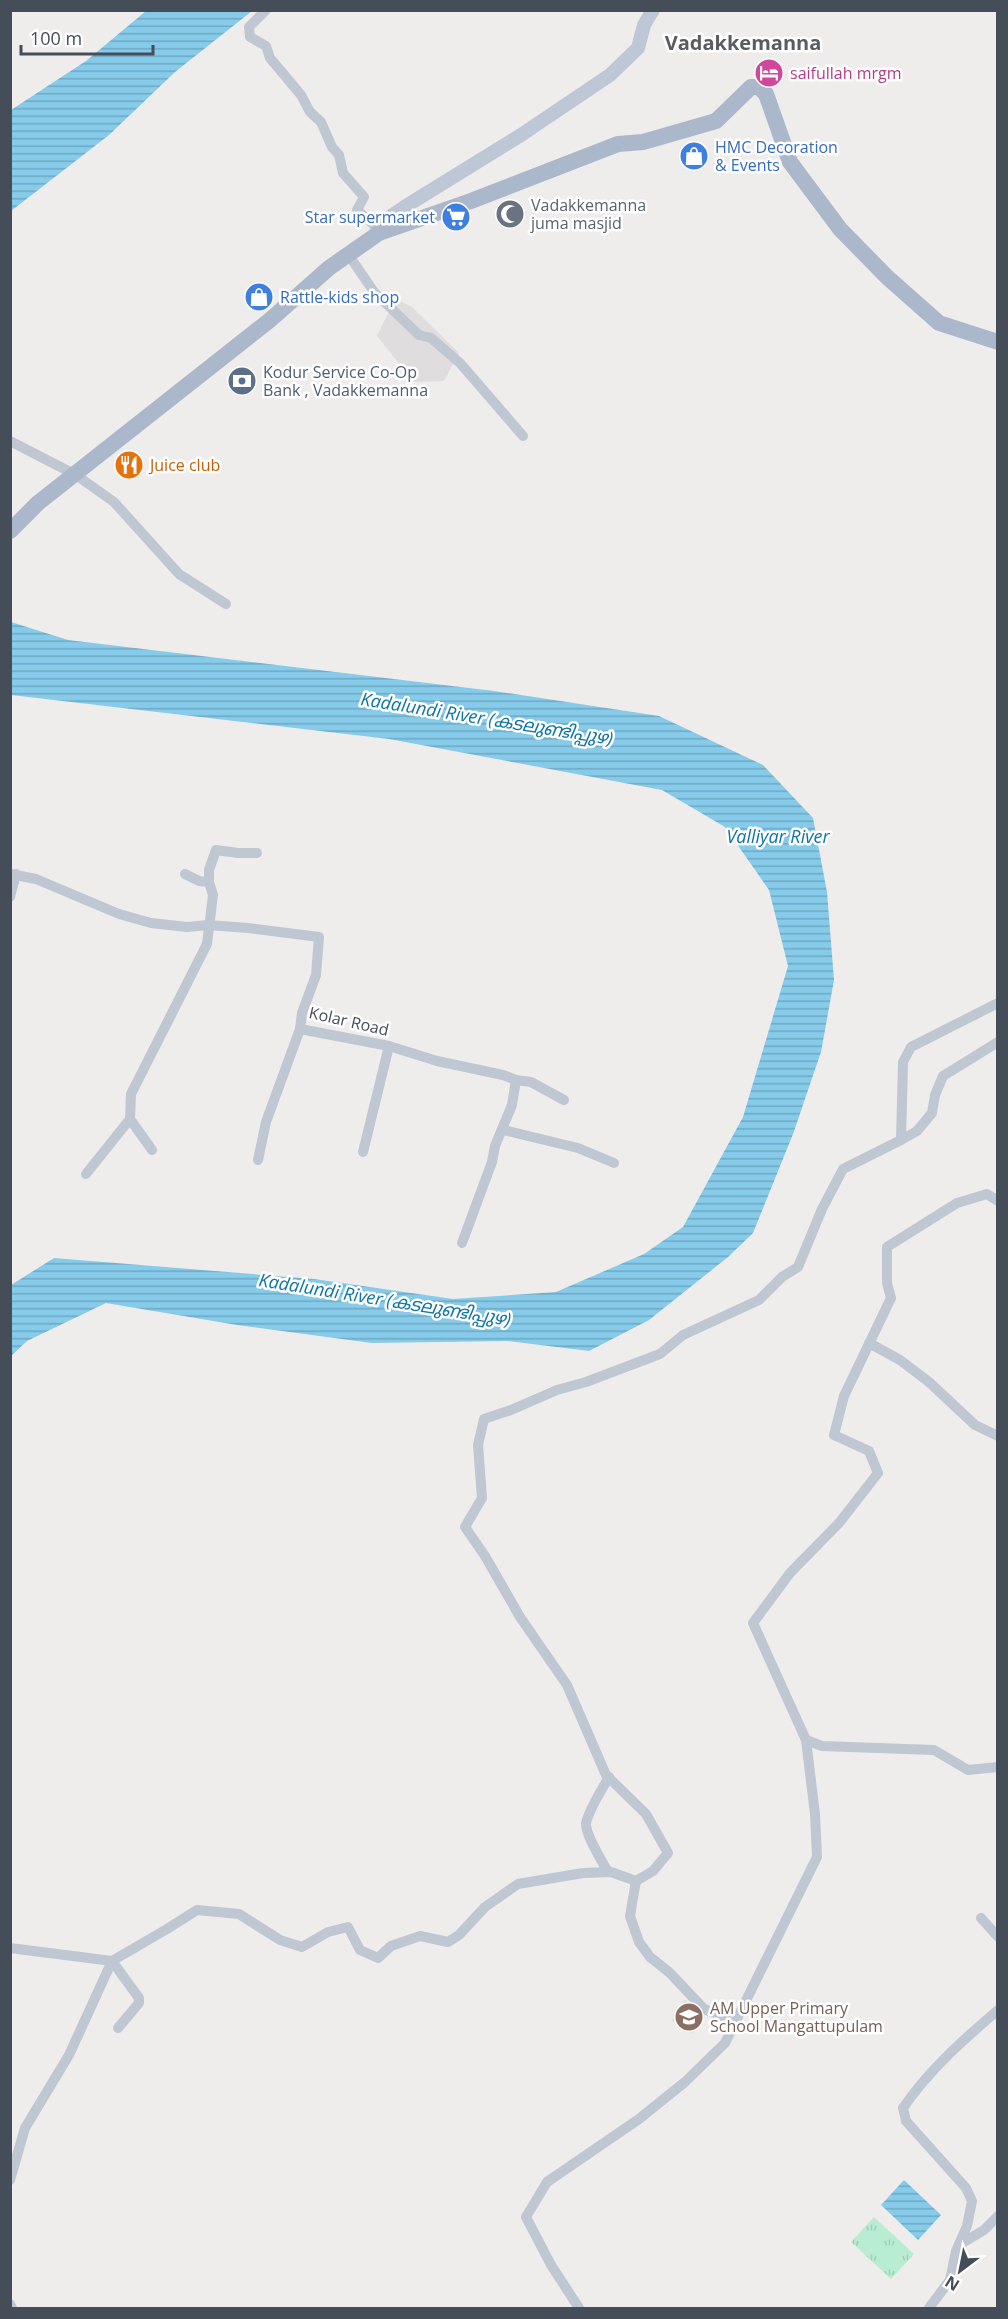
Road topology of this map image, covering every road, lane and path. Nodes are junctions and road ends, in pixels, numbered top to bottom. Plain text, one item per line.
1 (266, 10) edge
2 (653, 10) edge
3 (381, 232) junction
4 (348, 254) junction
5 (998, 342) edge
6 (523, 436) dead end
7 (10, 441) edge
8 (76, 475) junction
9 (10, 531) edge
10 (226, 604) dead end
11 (257, 853) dead end
12 (13, 874) edge
13 (185, 874) dead end
14 (209, 882) junction
15 (10, 897) edge
16 (208, 925) junction
17 (998, 1003) edge
18 (300, 1029) junction
19 (998, 1042) edge
20 (389, 1046) junction
21 (516, 1080) junction
22 (564, 1100) dead end
23 (130, 1119) junction
24 (503, 1130) junction
25 (901, 1140) junction
26 (152, 1150) dead end
27 (363, 1152) dead end
28 (258, 1160) dead end
29 (614, 1163) dead end
30 (86, 1174) dead end
31 (998, 1201) edge
32 (462, 1243) dead end
33 (869, 1343) junction
34 (998, 1436) edge
35 (806, 1740) junction
36 (998, 1767) edge
37 (609, 1777) junction
38 (608, 1872) junction
39 (636, 1881) junction
40 (981, 1918) dead end
41 (998, 1937) edge
42 (10, 1948) edge
43 (112, 1961) junction
44 (998, 2010) edge
45 (735, 2020) junction
46 (118, 2028) dead end
47 (10, 2180) edge
48 (998, 2216) edge
49 (959, 2245) junction
50 (10, 2304) edge
51 (12, 2308) edge
52 (579, 2308) edge
53 (929, 2308) edge

1 - 3 street
2 - 3 main road
3 - 4 main road
3 - 5 main road
4 - 6 street
4 - 8 main road
7 - 8 street
8 - 9 main road
8 - 10 street
11 - 14 street
12 - 15 street
12 - 16 street, Kolar Road
13 - 14 street
14 - 16 street
16 - 18 street, Kolar Road
16 - 23 street
17 - 25 street
18 - 20 street, Kolar Road
18 - 28 street
19 - 25 street
20 - 21 street, Kolar Road
20 - 27 street
21 - 22 street, Kolar Road
21 - 24 street
23 - 26 street
23 - 30 street
24 - 29 street
24 - 32 street
25 - 37 street
31 - 33 street
33 - 34 street
33 - 35 street
35 - 36 street
35 - 45 street
37 - 38 street
37 - 39 street
38 - 39 street
38 - 43 street
39 - 45 street
40 - 41 street
42 - 43 street
43 - 46 street
43 - 47 street
44 - 49 street
45 - 52 street
48 - 49 street
49 - 53 street
50 - 51 street

